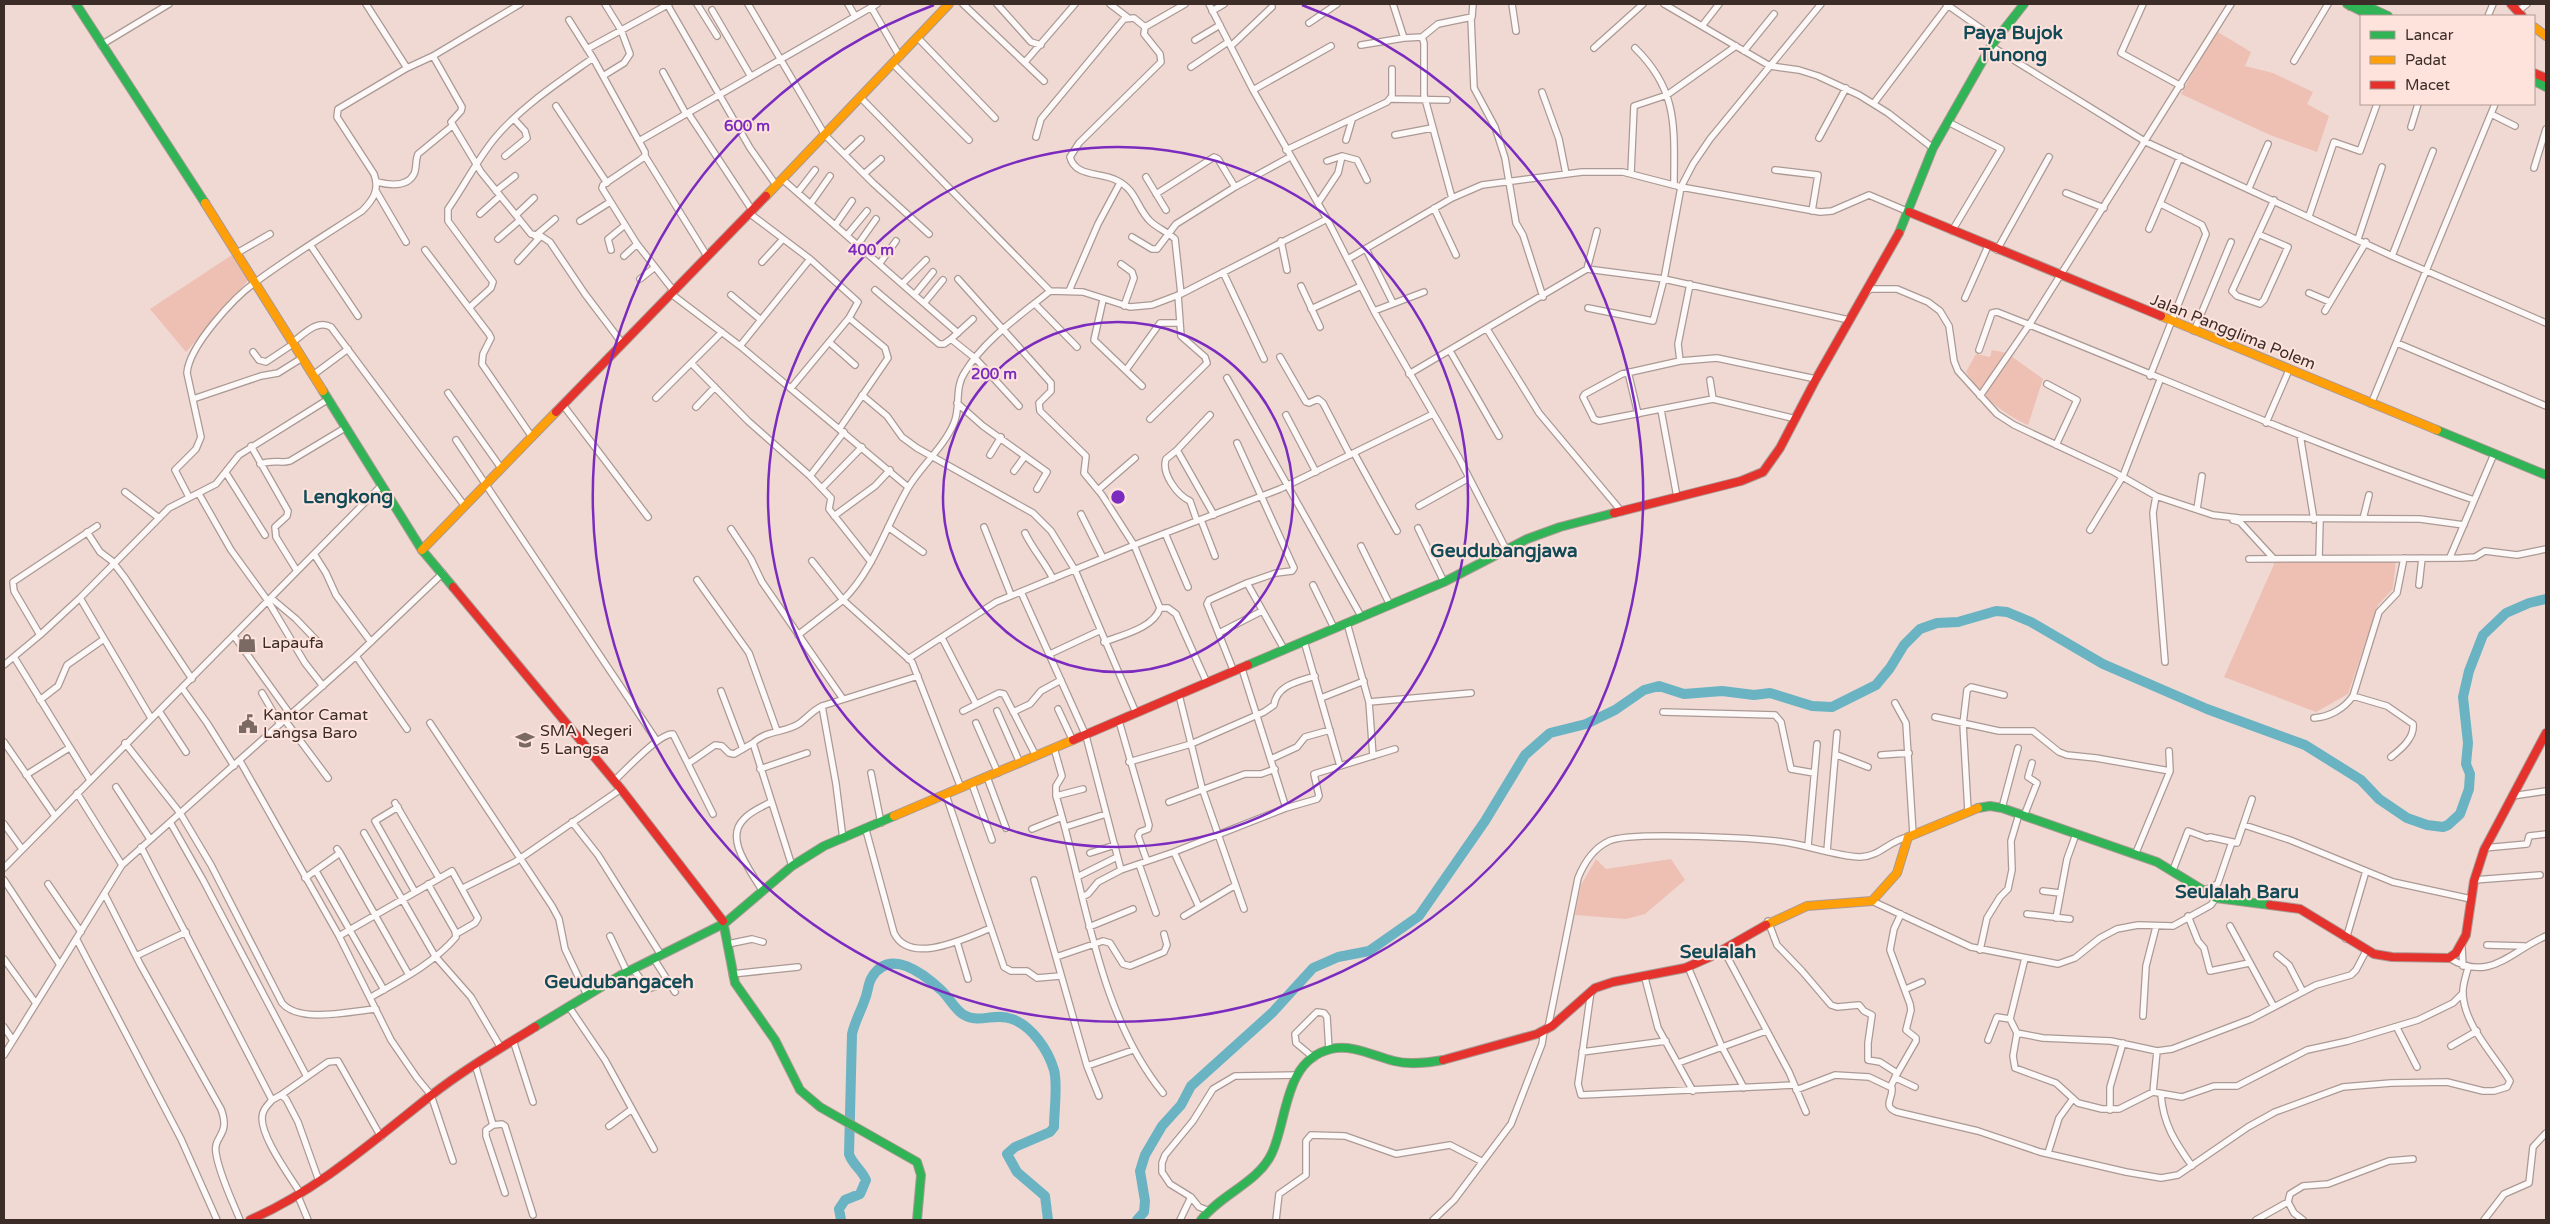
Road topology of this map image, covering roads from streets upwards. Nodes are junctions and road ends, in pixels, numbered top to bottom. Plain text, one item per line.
1 (76, 4) edge
2 (169, 4) edge
3 (366, 4) edge
4 (520, 4) edge
5 (605, 4) edge
6 (668, 4) edge
7 (697, 4) edge
8 (748, 4) edge
9 (848, 4) edge
10 (949, 4) edge
11 (964, 4) edge
12 (997, 4) edge
13 (1075, 4) edge
14 (1110, 4) edge
15 (1184, 4) edge
16 (1209, 4) edge
17 (1224, 4) edge
18 (1337, 4) edge
19 (1392, 4) edge
20 (1473, 4) edge
21 (1512, 4) edge
22 (1643, 4) edge
23 (1664, 4) edge
24 (1719, 4) edge
25 (1821, 4) edge
26 (1947, 4) edge
27 (2024, 4) edge
28 (2143, 4) edge
29 (2231, 4) edge
30 (2328, 4) edge
31 (2349, 4) edge
32 (2362, 4) edge
33 (2511, 4) edge
34 (2527, 4) edge
35 (874, 5) edge
36 (1272, 7) dead end
37 (712, 10) dead end
38 (1212, 11) junction
39 (1774, 14) dead end
40 (2519, 14) edge
41 (2369, 15) edge
42 (2386, 15) edge
43 (855, 16) junction
44 (1127, 18) junction
45 (1471, 18) junction
46 (569, 20) dead end
47 (1309, 23) dead end
48 (1220, 24) junction
49 (1702, 26) junction
50 (1145, 27) junction
51 (2535, 28) edge
52 (621, 30) junction
53 (1516, 31) dead end
54 (717, 36) dead end
55 (2546, 36) edge
56 (1422, 37) junction
57 (918, 38) junction
58 (1404, 38) junction
59 (1996, 39) junction
60 (1196, 40) dead end
61 (1229, 44) junction
62 (101, 45) junction
63 (1041, 45) junction
64 (1361, 45) dead end
65 (1331, 46) dead end
66 (1736, 46) junction
67 (1991, 46) junction
68 (587, 48) junction
69 (1594, 48) dead end
70 (1634, 48) dead end
71 (1744, 51) junction
72 (434, 56) junction
73 (781, 57) junction
74 (900, 57) junction
75 (594, 58) junction
76 (1025, 62) junction
77 (2294, 62) dead end
78 (893, 64) junction
79 (1770, 66) junction
80 (1191, 67) dead end
81 (407, 68) junction
82 (1392, 69) dead end
83 (663, 72) dead end
84 (750, 75) junction
85 (603, 76) junction
86 (1044, 81) dead end
87 (2181, 86) junction
88 (1846, 88) junction
89 (1253, 90) junction
90 (1542, 92) dead end
91 (719, 95) junction
92 (1667, 95) junction
93 (861, 98) junction
94 (1391, 99) junction
95 (1447, 100) dead end
96 (1425, 101) junction
97 (1874, 104) junction
98 (2377, 105) edge
99 (2418, 105) edge
100 (2495, 105) edge
101 (556, 106) dead end
102 (687, 113) junction
103 (2491, 114) junction
104 (995, 118) dead end
105 (514, 119) junction
106 (1352, 120) junction
107 (1948, 122) junction
108 (452, 126) junction
109 (2411, 126) dead end
110 (2515, 126) dead end
111 (1432, 128) junction
112 (2546, 129) edge
113 (825, 135) junction
114 (1395, 135) dead end
115 (1036, 137) dead end
116 (1819, 138) dead end
117 (861, 139) dead end
118 (969, 140) dead end
119 (1346, 140) dead end
120 (639, 141) junction
121 (2146, 142) junction
122 (2268, 144) dead end
123 (1933, 148) junction
124 (1286, 150) junction
125 (2433, 151) dead end
126 (845, 154) junction
127 (505, 156) dead end
128 (644, 156) junction
129 (1342, 156) junction
130 (1290, 157) junction
131 (2049, 157) dead end
132 (2180, 157) junction
133 (881, 159) dead end
134 (1327, 161) dead end
135 (477, 164) junction
136 (2382, 167) dead end
137 (2534, 168) dead end
138 (815, 170) dead end
139 (1775, 170) dead end
140 (1631, 173) junction
141 (864, 174) junction
142 (1566, 174) junction
143 (515, 176) dead end
144 (830, 176) dead end
145 (1146, 177) dead end
146 (782, 178) junction
147 (1367, 180) dead end
148 (1510, 180) junction
149 (377, 182) junction
150 (607, 183) junction
151 (1120, 183) junction
152 (776, 185) junction
153 (1674, 185) junction
154 (1235, 186) junction
155 (1682, 187) junction
156 (2249, 188) junction
157 (376, 191) junction
158 (798, 192) junction
159 (2066, 193) dead end
160 (498, 194) junction
161 (1156, 194) junction
162 (534, 198) dead end
163 (1452, 198) junction
164 (2274, 200) junction
165 (852, 201) dead end
166 (610, 202) junction
167 (811, 203) junction
168 (1318, 203) junction
169 (2161, 204) junction
170 (1434, 208) junction
171 (2104, 208) junction
172 (1166, 210) dead end
173 (867, 211) dead end
174 (1812, 211) junction
175 (751, 212) junction
176 (1909, 212) junction
177 (480, 214) dead end
178 (2309, 216) junction
179 (518, 217) junction
180 (876, 219) dead end
181 (1327, 219) junction
182 (555, 220) dead end
183 (580, 221) dead end
184 (836, 224) junction
185 (625, 225) junction
186 (1952, 230) junction
187 (2149, 230) dead end
188 (1597, 231) dead end
189 (1168, 232) junction
190 (270, 234) dead end
191 (848, 234) junction
192 (929, 234) dead end
193 (2258, 234) junction
194 (538, 236) junction
195 (1132, 237) dead end
196 (498, 239) dead end
197 (784, 239) junction
198 (2358, 239) junction
199 (896, 241) dead end
200 (1281, 241) junction
201 (406, 242) dead end
202 (2231, 242) dead end
203 (2366, 242) junction
204 (859, 243) junction
205 (637, 244) junction
206 (310, 246) junction
207 (1988, 246) junction
208 (1366, 249) junction
209 (425, 250) dead end
210 (611, 250) dead end
211 (1997, 250) junction
212 (237, 253) junction
213 (1456, 255) dead end
214 (624, 256) dead end
215 (707, 256) junction
216 (2392, 256) junction
217 (810, 259) junction
218 (1348, 259) junction
219 (926, 260) dead end
220 (518, 261) dead end
221 (762, 262) dead end
222 (880, 263) junction
223 (1121, 264) dead end
224 (655, 267) junction
225 (1587, 269) junction
226 (1287, 270) dead end
227 (2427, 270) junction
228 (933, 272) dead end
229 (1223, 272) junction
230 (2061, 276) junction
231 (640, 278) dead end
232 (958, 279) dead end
233 (1664, 279) junction
234 (943, 280) dead end
235 (255, 282) junction
236 (903, 283) junction
237 (1690, 284) junction
238 (1301, 286) dead end
239 (1361, 286) junction
240 (874, 290) dead end
241 (1050, 291) junction
242 (1069, 291) junction
243 (672, 292) junction
244 (1424, 292) dead end
245 (2309, 293) dead end
246 (915, 294) junction
247 (731, 295) dead end
248 (1179, 295) junction
249 (1543, 296) junction
250 (1862, 298) junction
251 (1965, 298) dead end
252 (1103, 300) junction
253 (924, 302) junction
254 (2330, 302) junction
255 (1393, 303) junction
256 (1035, 304) junction
257 (1124, 306) junction
258 (469, 308) junction
259 (1588, 308) dead end
260 (1311, 309) junction
261 (1374, 311) junction
262 (2325, 311) dead end
263 (358, 316) dead end
264 (849, 318) junction
265 (973, 319) dead end
266 (760, 320) junction
267 (1849, 320) junction
268 (2546, 320) edge
269 (2172, 322) junction
270 (1178, 323) junction
271 (2029, 325) junction
272 (1320, 327) dead end
273 (1003, 328) junction
274 (1487, 329) junction
275 (2194, 331) junction
276 (722, 332) junction
277 (958, 333) junction
278 (951, 339) junction
279 (829, 342) junction
280 (293, 343) junction
281 (622, 343) junction
282 (2397, 343) junction
283 (740, 346) junction
284 (1077, 348) dead end
285 (348, 349) junction
286 (1979, 350) dead end
287 (1450, 351) junction
288 (253, 352) dead end
289 (1280, 357) dead end
290 (302, 358) junction
291 (976, 359) junction
292 (1264, 359) dead end
293 (1680, 361) junction
294 (692, 364) junction
295 (855, 365) dead end
296 (1126, 370) junction
297 (2289, 370) junction
298 (1628, 372) junction
299 (1409, 374) junction
300 (313, 375) junction
301 (2150, 376) junction
302 (1227, 378) dead end
303 (1816, 379) junction
304 (1710, 380) dead end
305 (2160, 380) junction
306 (2046, 384) dead end
307 (1142, 386) dead end
308 (715, 387) junction
309 (791, 388) junction
310 (448, 393) dead end
311 (862, 395) junction
312 (1980, 396) junction
313 (656, 398) dead end
314 (193, 399) junction
315 (1714, 399) junction
316 (327, 400) junction
317 (957, 404) junction
318 (2372, 404) junction
319 (563, 405) junction
320 (1019, 406) dead end
321 (2546, 406) edge
322 (696, 407) dead end
323 (1661, 410) junction
324 (1433, 414) junction
325 (1638, 414) junction
326 (1210, 415) dead end
327 (1286, 415) dead end
328 (1150, 418) dead end
329 (1796, 419) junction
330 (2266, 423) junction
331 (345, 428) junction
332 (842, 430) junction
333 (2300, 435) junction
334 (1499, 436) dead end
335 (532, 437) junction
336 (1001, 437) junction
337 (456, 440) dead end
338 (1237, 443) dead end
339 (2056, 445) junction
340 (251, 446) junction
341 (862, 447) junction
342 (1177, 450) junction
343 (990, 454) dead end
344 (1352, 454) junction
345 (2494, 454) junction
346 (932, 456) junction
347 (1024, 456) junction
348 (1135, 458) dead end
349 (260, 464) junction
350 (501, 468) junction
351 (890, 470) junction
352 (1014, 471) dead end
353 (226, 472) junction
354 (1316, 472) junction
355 (2546, 475) edge
356 (810, 476) junction
357 (2123, 476) junction
358 (2202, 476) dead end
359 (1469, 478) junction
360 (486, 484) junction
361 (381, 486) junction
362 (1289, 486) junction
363 (908, 487) junction
364 (822, 488) junction
365 (1037, 489) dead end
366 (1098, 490) junction
367 (125, 492) dead end
368 (200, 494) junction
369 (2369, 495) dead end
370 (1263, 496) junction
371 (2156, 496) junction
372 (1677, 497) junction
373 (189, 498) junction
374 (2474, 500) junction
375 (464, 505) junction
376 (1419, 506) dead end
377 (2197, 509) junction
378 (1622, 512) junction
379 (1081, 514) dead end
380 (1214, 515) junction
381 (2213, 515) junction
382 (834, 516) junction
383 (648, 517) dead end
384 (159, 518) junction
385 (2363, 519) junction
386 (1199, 520) junction
387 (2317, 520) junction
388 (2464, 525) junction
389 (96, 526) dead end
390 (888, 527) junction
391 (984, 527) dead end
392 (1418, 528) dead end
393 (731, 529) dead end
394 (2090, 530) dead end
395 (1397, 531) dead end
396 (87, 532) junction
397 (1025, 533) dead end
398 (1165, 533) junction
399 (265, 535) dead end
400 (1134, 545) junction
401 (1361, 546) dead end
402 (1506, 549) junction
403 (2546, 549) edge
404 (422, 550) junction
405 (923, 552) dead end
406 (314, 554) junction
407 (1215, 556) dead end
408 (2450, 557) junction
409 (1103, 558) junction
410 (2319, 558) junction
411 (2404, 558) junction
412 (2422, 558) junction
413 (2249, 559) dead end
414 (2274, 559) junction
415 (812, 561) dead end
416 (871, 562) junction
417 (115, 564) junction
418 (1075, 570) junction
419 (297, 571) junction
420 (443, 573) junction
421 (1053, 579) junction
422 (698, 580) dead end
423 (1444, 582) junction
424 (1247, 583) junction
425 (1313, 585) dead end
426 (2420, 585) dead end
427 (1188, 587) dead end
428 (1021, 592) junction
429 (1010, 596) junction
430 (80, 598) junction
431 (269, 599) junction
432 (843, 600) junction
433 (1390, 605) junction
434 (1160, 608) junction
435 (1262, 611) junction
436 (1361, 616) junction
437 (1347, 623) junction
438 (1334, 628) junction
439 (1099, 631) junction
440 (1219, 633) junction
441 (40, 635) junction
442 (798, 635) junction
443 (234, 636) junction
444 (942, 638) junction
445 (104, 639) junction
446 (1304, 641) junction
447 (371, 642) junction
448 (1104, 642) junction
449 (319, 643) dead end
450 (1284, 649) junction
451 (1050, 654) junction
452 (356, 656) junction
453 (14, 657) junction
454 (908, 659) junction
455 (2165, 662) dead end
456 (4, 665) edge
457 (1238, 670) junction
458 (918, 676) junction
459 (1314, 676) junction
460 (192, 679) junction
461 (1062, 680) junction
462 (1364, 681) junction
463 (1207, 683) junction
464 (323, 686) junction
465 (182, 688) junction
466 (721, 691) dead end
467 (262, 693) dead end
468 (1470, 693) dead end
469 (1178, 695) junction
470 (2004, 695) dead end
471 (2352, 696) junction
472 (1321, 698) junction
473 (843, 699) junction
474 (40, 700) junction
475 (1369, 702) junction
476 (976, 704) junction
477 (1895, 704) dead end
478 (822, 706) junction
479 (1058, 709) dead end
480 (159, 711) junction
481 (963, 711) dead end
482 (997, 711) dead end
483 (1013, 712) junction
484 (1663, 712) dead end
485 (1136, 713) junction
486 (290, 714) junction
487 (1256, 715) junction
488 (1935, 717) dead end
489 (151, 718) junction
490 (2314, 718) dead end
491 (1119, 721) junction
492 (282, 722) junction
493 (430, 723) dead end
494 (976, 723) dead end
495 (1963, 724) junction
496 (407, 729) dead end
497 (1330, 730) junction
498 (777, 731) junction
499 (1837, 733) dead end
500 (2546, 733) edge
501 (1086, 736) junction
502 (657, 741) junction
503 (1073, 741) junction
504 (4, 742) edge
505 (125, 743) junction
506 (753, 743) junction
507 (1191, 744) junction
508 (1818, 744) dead end
509 (68, 748) junction
510 (1054, 748) junction
511 (2018, 748) dead end
512 (743, 749) junction
513 (1396, 749) dead end
514 (2170, 751) dead end
515 (186, 752) dead end
516 (1909, 753) junction
517 (807, 754) dead end
518 (1837, 754) junction
519 (1881, 755) dead end
520 (1036, 756) junction
521 (1373, 756) junction
522 (2391, 757) dead end
523 (1271, 759) junction
524 (240, 761) junction
525 (1130, 762) junction
526 (1020, 763) junction
527 (2032, 763) dead end
528 (689, 764) junction
529 (234, 766) junction
530 (1340, 766) junction
531 (1868, 767) dead end
532 (760, 769) junction
533 (1275, 769) junction
534 (2170, 771) junction
535 (871, 773) dead end
536 (998, 773) junction
537 (1814, 773) junction
538 (26, 775) junction
539 (328, 778) dead end
540 (987, 778) junction
541 (90, 780) junction
542 (614, 781) junction
543 (972, 784) junction
544 (116, 787) dead end
545 (961, 788) junction
546 (1202, 788) junction
547 (621, 789) junction
548 (1082, 789) dead end
549 (2546, 792) edge
550 (77, 793) junction
551 (946, 795) junction
552 (1056, 796) junction
553 (2512, 796) junction
554 (2252, 799) dead end
555 (771, 802) junction
556 (1169, 802) dead end
557 (1286, 808) junction
558 (2002, 808) junction
559 (1968, 811) junction
560 (180, 813) junction
561 (713, 814) dead end
562 (1106, 814) junction
563 (2021, 815) junction
564 (55, 816) junction
565 (1062, 817) junction
566 (170, 822) junction
567 (572, 822) junction
568 (882, 822) junction
569 (4, 824) edge
570 (2244, 825) junction
571 (1065, 827) junction
572 (1006, 828) dead end
573 (1032, 829) dead end
574 (866, 830) junction
575 (364, 833) dead end
576 (2076, 834) junction
577 (2546, 834) edge
578 (1911, 835) junction
579 (1217, 836) junction
580 (150, 839) junction
581 (843, 839) junction
582 (992, 840) dead end
583 (2232, 842) junction
584 (1115, 845) junction
585 (1808, 846) junction
586 (141, 847) junction
587 (2484, 848) junction
588 (22, 849) junction
589 (1827, 851) junction
590 (1174, 852) junction
591 (1090, 854) dead end
592 (2135, 854) junction
593 (1117, 857) junction
594 (521, 858) junction
595 (1147, 862) junction
596 (1139, 864) junction
597 (122, 865) junction
598 (1101, 865) junction
599 (792, 866) junction
600 (4, 868) edge
601 (1121, 870) junction
602 (2173, 870) junction
603 (316, 871) junction
604 (2366, 871) junction
605 (2540, 875) dead end
606 (1077, 877) junction
607 (305, 878) junction
608 (439, 878) junction
609 (1105, 878) junction
610 (4, 880) edge
611 (1034, 880) dead end
612 (2474, 880) junction
613 (48, 884) dead end
614 (428, 884) junction
615 (1234, 886) junction
616 (463, 888) junction
617 (2203, 890) junction
618 (2043, 891) dead end
619 (415, 892) junction
620 (763, 892) junction
621 (2060, 893) junction
622 (105, 896) junction
623 (1082, 897) junction
624 (2216, 898) junction
625 (402, 899) junction
626 (2471, 899) junction
627 (1872, 901) junction
628 (1199, 907) junction
629 (1133, 909) dead end
630 (1244, 909) dead end
631 (1156, 913) dead end
632 (374, 914) junction
633 (1900, 914) junction
634 (2027, 914) dead end
635 (1184, 916) dead end
636 (2188, 916) junction
637 (2056, 918) junction
638 (2070, 919) dead end
639 (1768, 921) junction
640 (725, 924) junction
641 (2230, 926) dead end
642 (1089, 927) junction
643 (2156, 927) junction
644 (991, 928) junction
645 (349, 929) junction
646 (81, 932) junction
647 (186, 932) junction
648 (456, 934) junction
649 (1164, 934) dead end
650 (339, 936) junction
651 (610, 936) dead end
652 (2546, 936) edge
653 (2346, 939) junction
654 (77, 940) junction
655 (763, 942) dead end
656 (957, 942) junction
657 (728, 944) junction
658 (2487, 945) dead end
659 (1094, 946) junction
660 (2524, 946) junction
661 (2462, 948) junction
662 (1723, 949) junction
663 (1980, 950) junction
664 (2366, 951) junction
665 (2277, 955) dead end
666 (136, 956) junction
667 (435, 956) junction
668 (658, 957) junction
669 (1056, 957) junction
670 (4, 958) edge
671 (2025, 958) junction
672 (2449, 958) junction
673 (2249, 963) junction
674 (60, 965) junction
675 (798, 966) dead end
676 (1688, 967) junction
677 (2466, 967) junction
678 (630, 971) junction
679 (732, 974) junction
680 (409, 975) junction
681 (1060, 976) junction
682 (1645, 978) junction
683 (968, 979) dead end
684 (669, 982) junction
685 (1922, 982) dead end
686 (1906, 989) junction
687 (384, 990) junction
688 (1591, 991) junction
689 (674, 992) dead end
690 (2303, 992) junction
691 (2462, 993) junction
692 (587, 995) junction
693 (371, 997) junction
694 (35, 1002) junction
695 (569, 1006) junction
696 (2274, 1007) junction
697 (376, 1009) junction
698 (2143, 1016) dead end
699 (2010, 1019) junction
700 (4, 1027) edge
701 (2397, 1028) junction
702 (1546, 1030) junction
703 (1766, 1031) junction
704 (2477, 1031) junction
705 (2017, 1033) junction
706 (12, 1039) junction
707 (514, 1040) junction
708 (1988, 1040) dead end
709 (1666, 1041) junction
710 (2123, 1043) junction
711 (2450, 1046) dead end
712 (1722, 1047) junction
713 (501, 1048) junction
714 (1133, 1050) junction
715 (1329, 1050) junction
716 (2157, 1051) junction
717 (1582, 1052) junction
718 (4, 1055) edge
719 (1314, 1058) junction
720 (1678, 1063) junction
721 (475, 1064) junction
722 (1088, 1066) junction
723 (2417, 1067) dead end
724 (306, 1076) junction
725 (1298, 1076) junction
726 (1896, 1076) junction
727 (1891, 1086) junction
728 (1915, 1087) dead end
729 (1744, 1088) junction
730 (1795, 1088) junction
731 (1693, 1091) junction
732 (2153, 1092) junction
733 (1163, 1093) dead end
734 (2160, 1094) junction
735 (281, 1095) junction
736 (431, 1095) junction
737 (1099, 1096) dead end
738 (272, 1100) junction
739 (2072, 1100) junction
740 (533, 1102) dead end
741 (632, 1109) junction
742 (2110, 1110) junction
743 (1806, 1112) dead end
744 (494, 1125) junction
745 (609, 1126) dead end
746 (2546, 1133) edge
747 (381, 1137) junction
748 (654, 1149) dead end
749 (2048, 1153) junction
750 (2413, 1159) dead end
751 (453, 1161) dead end
752 (1481, 1161) junction
753 (2192, 1166) junction
754 (319, 1181) junction
755 (505, 1192) dead end
756 (299, 1195) junction
757 (1192, 1197) junction
758 (2288, 1202) junction
759 (1207, 1210) junction
760 (533, 1215) dead end
761 (269, 1217) edge
762 (217, 1220) edge
763 (240, 1220) edge
764 (250, 1220) edge
765 (308, 1220) edge
766 (916, 1220) edge
767 (1180, 1220) edge
768 (1201, 1220) edge
769 (1276, 1220) edge
770 (1434, 1220) edge
771 (2256, 1220) edge
772 (2303, 1220) edge
773 (2484, 1220) edge

1 - 62 street
2 - 62 street
3 - 81 street
4 - 72 street
5 - 52 street
6 - 52 street
6 - 91 street
7 - 54 street
8 - 73 street
9 - 43 street
10 - 57 street
11 - 76 street
12 - 63 street
13 - 63 street
14 - 44 street
15 - 50 street
16 - 38 street
17 - 38 street
18 - 47 street
19 - 58 street
20 - 45 street
21 - 53 street
22 - 69 street
23 - 49 street
24 - 49 street
25 - 79 street
26 - 59 street
26 - 97 street
27 - 59 street
28 - 87 street
29 - 87 street
30 - 77 street
31 - 41 street
32 - 42 street
33 - 40 street
34 - 40 street
35 - 43 street
35 - 74 street
36 - 61 street
37 - 84 street
38 - 48 street
39 - 71 street
43 - 73 street
44 - 50 street
44 - 115 street
45 - 56 street
45 - 148 street
46 - 68 street
48 - 60 street
48 - 61 street
49 - 66 street
50 - 151 street
51 - 55 street
52 - 68 street
52 - 85 street
56 - 58 street
56 - 96 street
57 - 74 street
57 - 104 street
58 - 64 street
59 - 67 street
61 - 80 street
61 - 89 street
62 - 212 street
63 - 76 street
65 - 89 street
66 - 71 street
66 - 92 street
67 - 107 street
67 - 121 street
68 - 75 street
70 - 92 street
71 - 79 street
72 - 81 street
72 - 108 street
73 - 84 street
73 - 113 street
74 - 78 street
75 - 85 street
75 - 105 street
76 - 86 street
78 - 93 street
78 - 118 street
79 - 88 street
79 - 155 street
81 - 149 street
82 - 94 street
83 - 102 street
84 - 91 street
85 - 120 street
87 - 121 street
88 - 97 street
88 - 116 street
89 - 124 street
90 - 142 street
91 - 102 street
91 - 152 street
92 - 140 street
92 - 153 street
93 - 113 street
93 - 241 street
94 - 96 street
94 - 106 street
95 - 96 street
96 - 111 street
97 - 123 street
98 - 178 street
99 - 109 street
100 - 103 street
101 - 150 street
102 - 120 street
102 - 175 street
103 - 110 street
103 - 227 street
105 - 127 street
105 - 135 street
106 - 119 street
106 - 124 street
107 - 123 street
107 - 186 street
108 - 135 street
108 - 149 street
111 - 114 street
111 - 163 street
112 - 137 street
113 - 126 street
113 - 146 street
117 - 126 street
120 - 128 street
121 - 132 street
121 - 171 street
122 - 156 street
123 - 176 street
124 - 130 street
125 - 216 street
126 - 141 street
128 - 150 street
128 - 215 street
129 - 134 street
129 - 147 street
129 - 168 street
130 - 154 street
130 - 168 street
131 - 211 street
132 - 156 street
132 - 169 street
133 - 141 street
135 - 160 street
135 - 258 street
136 - 198 street
138 - 158 street
139 - 174 street
140 - 142 street
140 - 153 street
141 - 192 street
142 - 148 street
143 - 160 street
144 - 167 street
145 - 161 street
146 - 152 street
146 - 158 street
148 - 163 street
148 - 249 street
149 - 157 street
150 - 166 street
151 - 189 street
151 - 242 street
152 - 175 street
153 - 155 street
154 - 161 street
154 - 189 street
155 - 174 street
155 - 233 street
156 - 164 street
157 - 201 street
157 - 206 street
158 - 167 street
159 - 171 street
160 - 177 street
160 - 179 street
161 - 172 street
162 - 179 street
163 - 170 street
164 - 178 street
164 - 193 street
165 - 184 street
166 - 183 street
166 - 185 street
167 - 184 street
168 - 181 street
169 - 187 street
169 - 269 street
170 - 208 street
170 - 213 street
171 - 230 street
173 - 191 street
174 - 176 street
175 - 197 street
175 - 215 street
176 - 186 street, Jalan Pangglima Polem
176 - 250 street
178 - 198 street
179 - 194 street
179 - 196 street
180 - 204 street
181 - 200 street
181 - 218 street
182 - 194 street
184 - 191 street
185 - 205 street
185 - 210 street
186 - 207 street, Jalan Pangglima Polem
188 - 225 street
189 - 195 street
189 - 248 street
190 - 212 street
191 - 204 street
193 - 193 street
194 - 220 street
194 - 281 street
197 - 217 street
197 - 221 street
198 - 203 street
199 - 222 street
200 - 226 street
200 - 229 street
202 - 275 street
203 - 216 street
203 - 254 street
204 - 222 street
205 - 214 street
205 - 224 street
206 - 235 street
206 - 263 street
207 - 211 street, Jalan Pangglima Polem
207 - 251 street
208 - 218 street
208 - 255 street
209 - 258 street
211 - 230 street, Jalan Pangglima Polem
212 - 235 street
215 - 243 street
216 - 227 street
217 - 264 street
217 - 266 street
218 - 239 street
219 - 236 street
222 - 236 street
223 - 257 street
224 - 231 street
224 - 243 street
225 - 233 street
225 - 249 street
227 - 268 street
227 - 282 street
228 - 246 street
229 - 248 street
229 - 292 street
230 - 269 street, Jalan Pangglima Polem
230 - 271 street
232 - 273 street
233 - 237 street
233 - 259 street
234 - 253 street
235 - 280 street
235 - 314 street
236 - 246 street
237 - 267 street
237 - 293 street
238 - 260 street
239 - 260 street
239 - 261 street
240 - 278 street
241 - 242 street
241 - 256 street
242 - 252 street
243 - 276 street
243 - 281 street
244 - 255 street
245 - 254 street
246 - 253 street
247 - 266 street
248 - 257 street
248 - 270 street
249 - 274 street
250 - 267 street
250 - 312 street
252 - 257 street
252 - 296 street
253 - 277 street
254 - 262 street
255 - 261 street
256 - 273 street
256 - 284 street
258 - 335 street
260 - 272 street
261 - 299 street
264 - 279 street
264 - 311 street
265 - 277 street
266 - 283 street
267 - 303 street
269 - 275 street, Jalan Pangglima Polem
269 - 301 street
270 - 296 street
270 - 328 street
271 - 286 street
271 - 301 street
271 - 312 street
273 - 291 street
273 - 366 street
274 - 287 street
274 - 378 street
275 - 297 street, Jalan Pangglima Polem
276 - 283 street
276 - 294 street
277 - 278 street
278 - 291 street
279 - 295 street
279 - 309 street
280 - 285 street
280 - 288 street
280 - 290 street
281 - 319 street
282 - 318 street
282 - 321 street
283 - 309 street
285 - 300 street
285 - 375 street
287 - 299 street
287 - 334 street
289 - 344 street
290 - 300 street
290 - 314 street
291 - 317 street
291 - 320 street
293 - 298 street
293 - 303 street
294 - 308 street
294 - 313 street
296 - 307 street
297 - 318 street, Jalan Pangglima Polem
297 - 330 street
298 - 325 street
298 - 325 street
299 - 324 street
300 - 316 street
301 - 305 street
302 - 362 street
303 - 329 street
304 - 315 street
305 - 330 street
305 - 357 street
306 - 339 street
308 - 322 street
308 - 356 street
309 - 332 street
310 - 350 street
311 - 332 street
311 - 346 street
312 - 339 street
314 - 373 street
315 - 323 street
315 - 329 street
316 - 331 street
316 - 340 street
317 - 336 street
317 - 346 street
318 - 345 street, Jalan Pangglima Polem
319 - 335 street
319 - 383 street
323 - 325 street
323 - 372 street
324 - 344 street
324 - 359 street
326 - 342 street
327 - 354 street
329 - 372 street
330 - 333 street
331 - 349 street
331 - 361 street
332 - 341 street
332 - 356 street
333 - 374 street
333 - 387 street
335 - 350 street
336 - 343 street
336 - 347 street
337 - 360 street
338 - 370 street
339 - 357 street
340 - 349 street
340 - 353 street
341 - 351 street
341 - 364 street
342 - 380 street
342 - 386 street
344 - 354 street
344 - 395 street
345 - 355 street, Jalan Pangglima Polem
345 - 374 street
346 - 363 street
346 - 418 street
347 - 352 street
347 - 365 street
348 - 366 street
349 - 419 street
350 - 360 street
351 - 363 street
351 - 382 street
353 - 368 street
353 - 399 street
354 - 362 street
356 - 364 street
357 - 371 street
357 - 394 street
358 - 377 street
359 - 376 street
359 - 402 street
360 - 375 street
360 - 502 street
361 - 404 street
361 - 406 street
362 - 370 street
362 - 436 street
363 - 390 street
364 - 382 street
366 - 400 street
367 - 384 street
368 - 373 street
368 - 431 street
369 - 385 street
370 - 380 street
370 - 424 street
371 - 377 street
371 - 455 street
372 - 378 street
373 - 384 street
374 - 388 street
375 - 404 street
377 - 381 street
378 - 402 street
379 - 409 street
380 - 386 street
381 - 387 street
381 - 414 street
382 - 416 street
384 - 417 street
385 - 387 street
385 - 388 street
386 - 398 street
386 - 407 street
387 - 410 street
388 - 408 street
389 - 396 street
390 - 405 street
390 - 416 street
391 - 429 street
392 - 423 street
393 - 442 street
396 - 417 street
396 - 441 street
397 - 421 street
398 - 400 street
398 - 427 street
400 - 409 street
400 - 434 street
401 - 433 street
402 - 423 street
403 - 408 street
404 - 420 street
406 - 419 street
406 - 447 street
408 - 412 street
409 - 418 street
410 - 411 street
410 - 414 street
411 - 412 street
411 - 471 street
412 - 426 street
413 - 414 street
415 - 432 street
416 - 432 street
417 - 430 street
417 - 460 street
418 - 421 street
418 - 439 street
419 - 431 street
420 - 447 street
420 - 542 street
421 - 428 street
422 - 498 street
423 - 433 street
424 - 435 street
424 - 440 street
425 - 438 street
428 - 429 street
428 - 451 street
429 - 444 street
430 - 441 street
430 - 445 street
431 - 443 street
431 - 449 street
431 - 464 street
432 - 442 street
432 - 454 street
433 - 436 street
434 - 448 street
434 - 463 street
435 - 440 street
435 - 450 street
436 - 437 street
437 - 438 street
437 - 462 street
438 - 446 street
439 - 448 street
439 - 451 street
440 - 457 street
441 - 453 street
442 - 473 street
443 - 460 street
443 - 486 street
444 - 454 street
444 - 476 street
445 - 474 street
445 - 489 street
446 - 450 street
446 - 459 street
447 - 452 street
448 - 485 street
450 - 457 street
451 - 461 street
452 - 464 street
452 - 496 street
453 - 456 street
453 - 474 street
454 - 458 street
457 - 463 street
457 - 487 street
458 - 473 street
458 - 545 street
459 - 472 street
459 - 487 street
460 - 465 street
461 - 483 street
461 - 501 street
462 - 472 street
462 - 475 street
463 - 469 street
464 - 486 street
465 - 480 street
465 - 529 street
466 - 512 street
467 - 492 street
468 - 475 street
469 - 485 street
469 - 507 street
470 - 495 street
471 - 490 street
471 - 522 street
472 - 497 street
473 - 478 street
474 - 509 street
475 - 521 street
476 - 481 street
476 - 483 street
477 - 516 street
478 - 498 street
478 - 581 street
479 - 503 street
480 - 489 street
480 - 515 street
482 - 526 street
483 - 520 street
484 - 537 street
485 - 491 street
486 - 492 street
487 - 507 street
487 - 523 street
488 - 495 street
489 - 505 street
491 - 501 street
491 - 525 street
492 - 524 street
492 - 539 street
493 - 594 street
494 - 536 street
495 - 534 street
495 - 559 street
497 - 523 street
497 - 530 street
498 - 506 street
499 - 518 street
500 - 553 street
501 - 503 street
501 - 562 street
502 - 528 street
502 - 542 street
503 - 510 street
504 - 538 street
505 - 541 street
505 - 560 street
506 - 512 street
506 - 532 street
507 - 525 street
507 - 546 street
508 - 537 street
509 - 538 street
509 - 541 street
510 - 520 street
510 - 552 street
511 - 558 street
512 - 528 street
513 - 521 street
514 - 534 street
516 - 519 street
516 - 578 street
517 - 532 street
518 - 531 street
518 - 589 street
520 - 526 street
521 - 530 street
523 - 533 street
524 - 529 street
524 - 607 street
525 - 595 street
526 - 536 street
527 - 563 street
528 - 561 street
529 - 560 street
530 - 557 street
532 - 555 street
533 - 546 street
533 - 557 street
534 - 592 street
535 - 568 street
536 - 540 street
537 - 585 street
538 - 564 street
540 - 543 street
540 - 572 street
541 - 550 street
542 - 547 street
543 - 545 street
543 - 582 street
544 - 580 street
545 - 551 street
546 - 556 street
546 - 579 street
547 - 567 street
547 - 640 street
548 - 552 street
549 - 553 street
550 - 564 street
550 - 597 street
551 - 568 street
551 - 644 street
552 - 565 street
553 - 587 street
554 - 570 street
555 - 599 street
555 - 620 street
557 - 579 street
558 - 559 street
558 - 563 street
559 - 578 street
560 - 566 street
560 - 697 street
562 - 571 street
562 - 584 street
563 - 576 street
563 - 663 street
564 - 588 street
565 - 571 street
565 - 573 street
566 - 580 street
566 - 724 street
567 - 594 street
567 - 668 street
568 - 574 street
569 - 588 street
570 - 583 street
570 - 604 street
571 - 606 street
574 - 581 street
574 - 656 street
575 - 625 street
576 - 592 street
576 - 621 street
577 - 587 street
578 - 589 street
578 - 627 street
579 - 590 street
579 - 615 street
580 - 586 street
581 - 599 street
583 - 602 street
583 - 617 street
584 - 591 street
584 - 593 street
585 - 589 street
585 - 702 street
586 - 597 street
586 - 647 street
587 - 612 street
588 - 600 street
590 - 595 street
590 - 628 street
592 - 602 street
593 - 598 street
593 - 601 street
594 - 616 street
594 - 692 street
595 - 596 street
596 - 601 street
596 - 631 street
597 - 622 street
598 - 606 street
598 - 609 street
599 - 620 street
601 - 609 street
602 - 617 street
603 - 607 street
603 - 632 street
603 - 645 street
604 - 626 street
604 - 653 street
605 - 612 street
606 - 623 street
607 - 650 street
608 - 614 street
608 - 616 street
608 - 619 street
609 - 623 street
610 - 674 street
611 - 669 street
612 - 626 street
613 - 646 street
614 - 619 street
614 - 648 street
615 - 628 street
615 - 630 street
616 - 648 street
617 - 624 street
618 - 621 street
619 - 625 street
620 - 640 street
621 - 637 street
622 - 646 street
622 - 666 street
623 - 642 street
624 - 636 street
624 - 653 street
625 - 632 street
625 - 667 street
626 - 661 street
627 - 633 street
627 - 639 street
628 - 635 street
629 - 642 street
632 - 645 street
632 - 680 street
633 - 663 street
633 - 686 street
634 - 637 street
636 - 643 street
636 - 673 street
637 - 638 street
639 - 662 street
639 - 726 street
640 - 657 street
640 - 668 street
641 - 673 street
642 - 659 street
643 - 671 street
643 - 698 street
644 - 656 street
644 - 681 street
645 - 650 street
645 - 687 street
646 - 654 street
647 - 666 street
647 - 738 street
648 - 667 street
649 - 659 street
650 - 693 street
651 - 678 street
652 - 660 street
653 - 664 street
654 - 674 street
654 - 762 street
655 - 657 street
656 - 683 street
657 - 679 street
658 - 660 street
659 - 669 street
659 - 714 street
660 - 677 street
661 - 672 street
661 - 677 street
662 - 676 street
662 - 703 street
663 - 671 street
664 - 672 street
664 - 690 street
665 - 690 street
666 - 763 street
667 - 680 street
667 - 713 street
668 - 678 street
668 - 684 street
669 - 681 street
670 - 694 street
671 - 699 street
672 - 677 street
673 - 696 street
674 - 694 street
675 - 679 street
676 - 682 street
676 - 712 street
677 - 691 street
678 - 684 street
678 - 692 street
679 - 766 street
680 - 687 street
681 - 722 street
682 - 688 street
682 - 709 street
684 - 689 street
685 - 686 street
686 - 726 street
687 - 693 street
688 - 702 street
688 - 717 street
690 - 696 street
691 - 701 street
691 - 704 street
692 - 695 street
693 - 697 street
694 - 706 street
695 - 707 street
695 - 741 street
696 - 716 street
697 - 736 street
699 - 705 street
699 - 708 street
700 - 706 street
701 - 723 street
701 - 734 street
702 - 715 street
702 - 752 street
703 - 712 street
703 - 730 street
704 - 711 street
704 - 753 street
705 - 710 street
705 - 739 street
706 - 718 street
707 - 713 street
707 - 740 street
709 - 717 street
709 - 720 street
710 - 716 street
710 - 742 street
712 - 720 street
712 - 729 street
713 - 721 street
714 - 722 street
714 - 733 street
715 - 719 street
715 - 719 street
716 - 732 street
717 - 731 street
719 - 725 street
720 - 731 street
721 - 736 street
721 - 744 street
722 - 737 street
724 - 735 street
724 - 747 street
725 - 757 street
725 - 759 street
726 - 727 street
726 - 728 street
727 - 730 street
727 - 749 street
729 - 730 street
729 - 731 street
730 - 743 street
732 - 734 street
732 - 742 street
734 - 753 street
735 - 738 street
735 - 754 street
736 - 747 street
736 - 751 street
738 - 756 street
739 - 742 street
739 - 749 street
741 - 745 street
741 - 748 street
744 - 755 street
744 - 760 street
746 - 773 street
747 - 754 street
749 - 753 street
750 - 758 street
752 - 769 street
752 - 770 street
754 - 756 street
756 - 761 street
756 - 765 street
757 - 759 street
757 - 767 street
758 - 771 street
758 - 772 street
759 - 768 street
761 - 764 street

